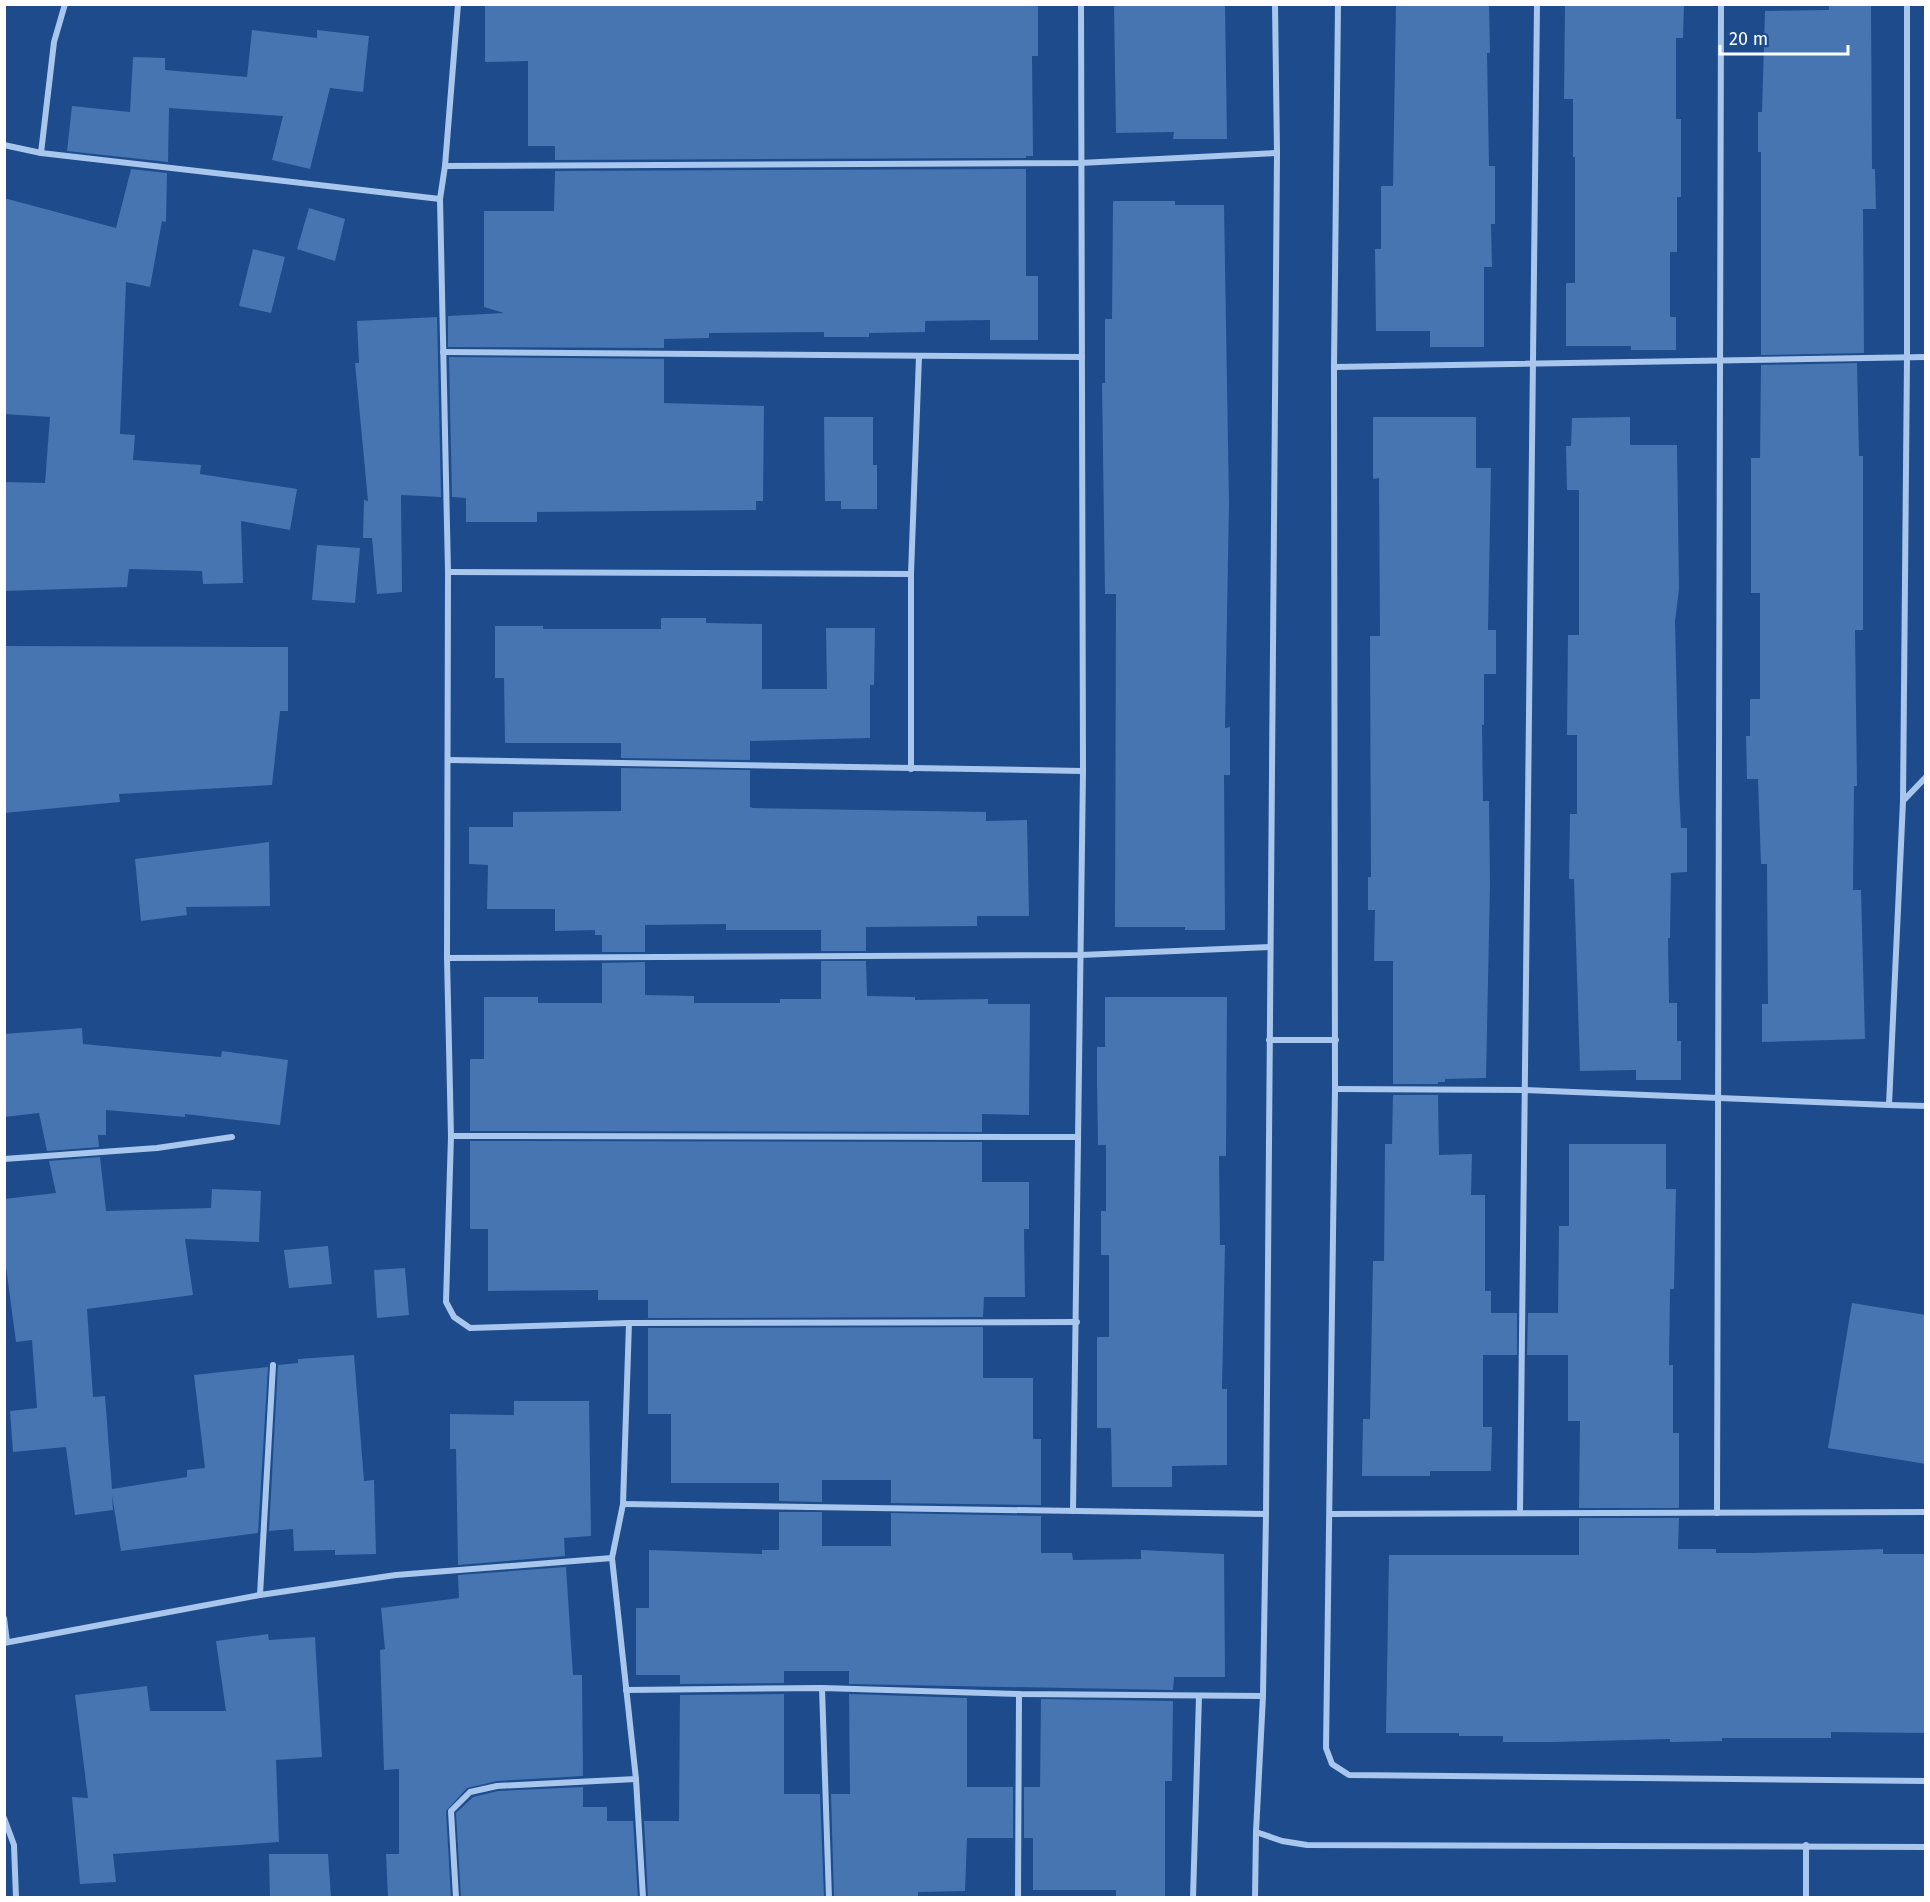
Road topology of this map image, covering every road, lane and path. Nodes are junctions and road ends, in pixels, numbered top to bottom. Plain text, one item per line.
1 (65, 4) edge
2 (458, 4) edge
3 (1081, 4) edge
4 (1275, 4) edge
5 (1338, 4) edge
6 (1537, 4) edge
7 (1721, 4) edge
8 (1906, 4) edge
9 (4, 145) edge
10 (40, 153) junction
11 (1277, 153) junction
12 (1080, 162) junction
13 (445, 166) junction
14 (440, 199) junction
15 (443, 352) junction
16 (919, 356) junction
17 (1082, 357) junction
18 (1926, 357) edge
19 (1907, 358) junction
20 (1719, 362) junction
21 (1533, 363) junction
22 (1334, 366) junction
23 (447, 572) junction
24 (911, 574) junction
25 (448, 760) junction
26 (911, 769) junction
27 (1083, 771) junction
28 (1926, 777) edge
29 (1903, 801) junction
30 (1270, 947) junction
31 (1081, 955) junction
32 (447, 958) junction
33 (1269, 1040) junction
34 (1335, 1041) junction
35 (1335, 1089) junction
36 (1525, 1090) junction
37 (1720, 1096) junction
38 (1889, 1105) junction
39 (1926, 1106) edge
40 (451, 1136) junction
41 (232, 1137) dead end
42 (1076, 1137) junction
43 (4, 1160) edge
44 (1077, 1322) junction
45 (629, 1323) junction
46 (273, 1365) dead end
47 (623, 1504) junction
48 (1073, 1511) junction
49 (1926, 1512) edge
50 (1520, 1513) junction
51 (1717, 1513) junction
52 (1266, 1514) junction
53 (1331, 1514) junction
54 (612, 1558) junction
55 (260, 1595) junction
56 (4, 1618) edge
57 (6, 1643) edge
58 (822, 1688) junction
59 (626, 1690) junction
60 (1019, 1694) junction
61 (1199, 1696) junction
62 (1263, 1696) junction
63 (636, 1779) junction
64 (1926, 1781) edge
65 (4, 1818) edge
66 (1256, 1832) junction
67 (1806, 1845) junction
68 (1926, 1846) edge
69 (16, 1898) edge
70 (456, 1898) edge
71 (643, 1898) edge
72 (829, 1898) edge
73 (1018, 1898) edge
74 (1193, 1898) edge
75 (1255, 1898) edge
76 (1806, 1898) edge

1 - 10 street
2 - 13 street
3 - 12 street
4 - 11 street
5 - 22 street
6 - 21 street
7 - 20 street
8 - 19 street
9 - 10 street
10 - 14 street
11 - 12 street
11 - 30 street
12 - 13 street
12 - 17 street
13 - 14 street
14 - 15 street
15 - 16 street
15 - 23 street
16 - 17 street
16 - 24 street
17 - 27 street
18 - 19 street
19 - 20 street
19 - 29 street
20 - 21 street
20 - 37 street
21 - 22 street
21 - 36 street
22 - 34 street
23 - 24 street
23 - 25 street
24 - 26 street
25 - 26 street
25 - 32 street
26 - 27 street
27 - 31 street
28 - 29 street
29 - 38 street
30 - 31 street
30 - 33 street
31 - 32 street
31 - 42 street
32 - 40 street
33 - 34 street
33 - 52 street
34 - 35 street
35 - 36 street
35 - 53 street
36 - 37 street
36 - 50 street
37 - 38 street
37 - 51 street
38 - 39 street
40 - 42 street
40 - 45 street
41 - 43 street
42 - 44 street
44 - 45 street
44 - 48 street
45 - 47 street
46 - 55 street
47 - 48 street
47 - 54 street
48 - 52 street
49 - 51 street
50 - 51 street
50 - 53 street
52 - 62 street
53 - 64 street
54 - 55 street
54 - 59 street
55 - 57 street
56 - 57 street
58 - 59 street
58 - 60 street
58 - 72 street
59 - 63 street
60 - 61 street
60 - 73 street
61 - 62 street
61 - 74 street
62 - 66 street
63 - 70 street
63 - 71 street
65 - 69 street
66 - 67 street
66 - 75 street
67 - 68 street
67 - 76 street

